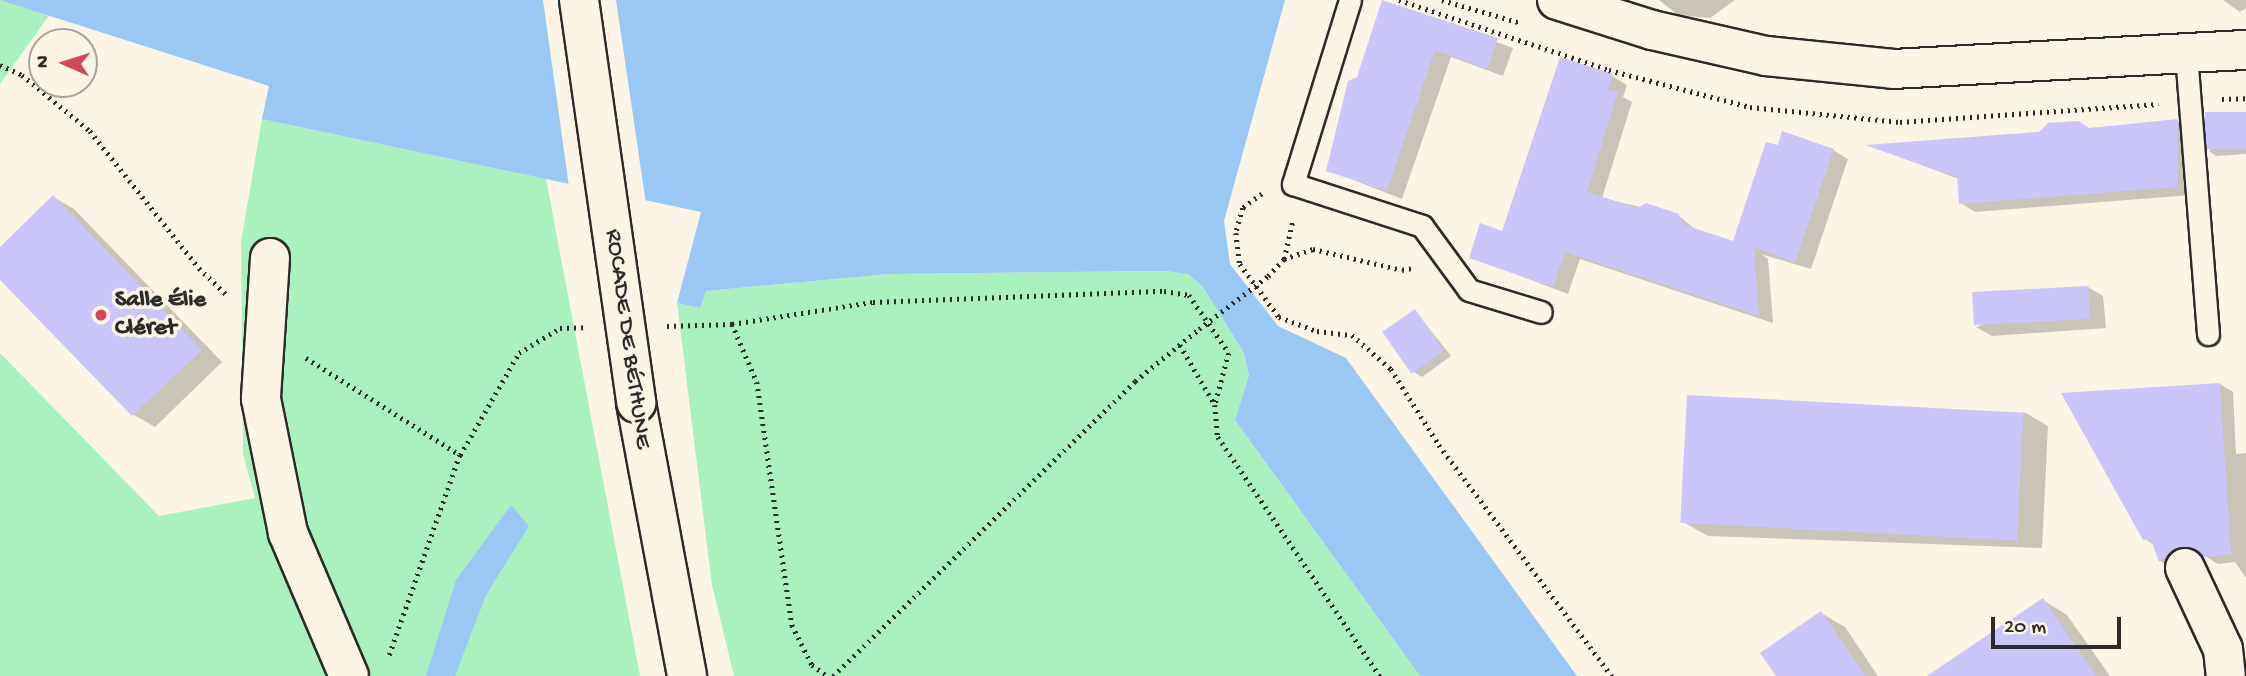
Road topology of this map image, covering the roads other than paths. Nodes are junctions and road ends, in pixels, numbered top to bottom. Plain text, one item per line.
1 (579, 0) edge
2 (1350, 0) edge
3 (1557, 0) edge
4 (2246, 50) edge
5 (2186, 54) junction
6 (270, 258) dead end
7 (1541, 312) dead end
8 (2208, 334) dead end
9 (2185, 568) dead end
10 (349, 676) edge
11 (687, 676) edge
12 (2226, 676) edge

1 - 11 street, ROCADE DE BÉTHUNE, bridge
2 - 7 lane
3 - 5 street
4 - 5 street
5 - 8 lane
6 - 10 street
9 - 12 street

